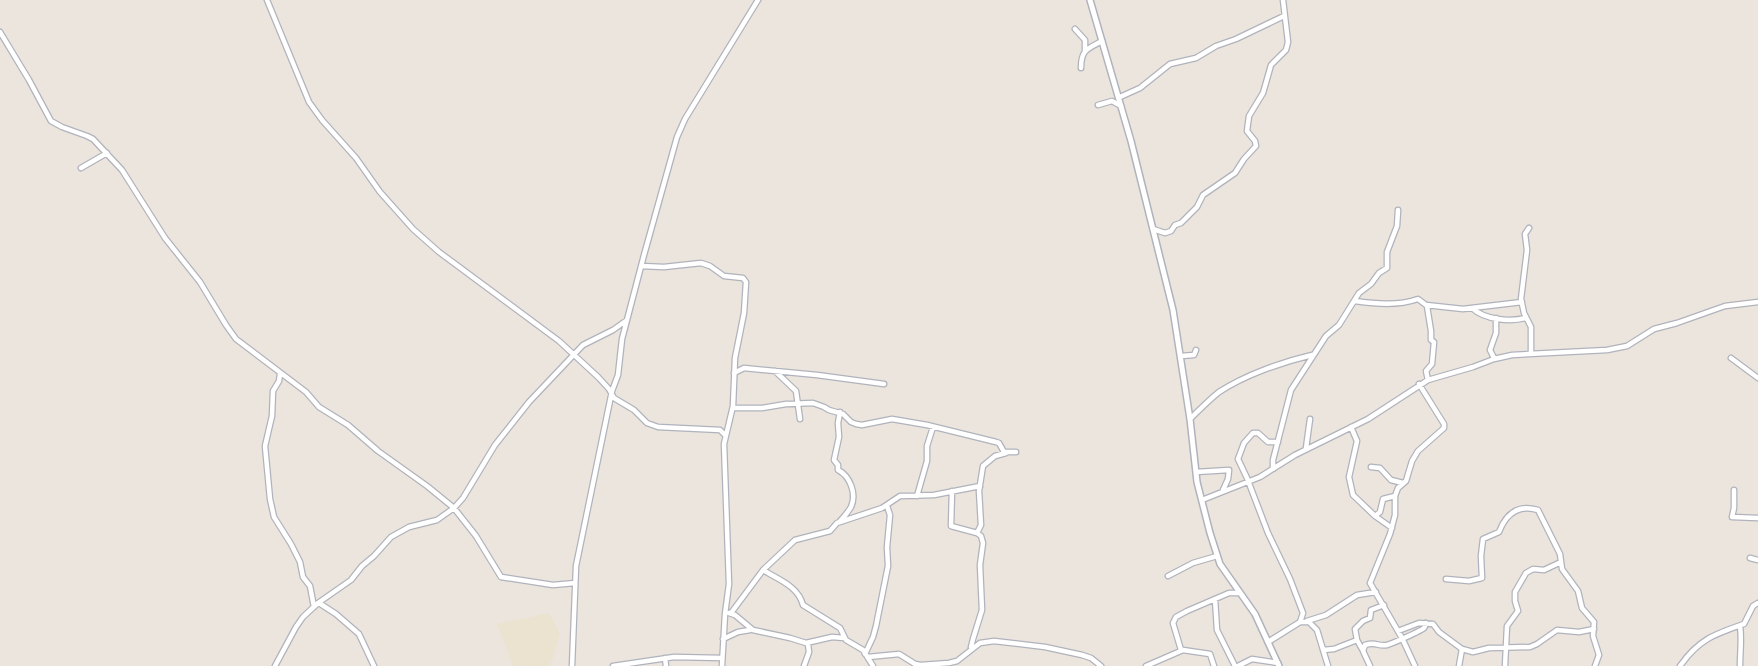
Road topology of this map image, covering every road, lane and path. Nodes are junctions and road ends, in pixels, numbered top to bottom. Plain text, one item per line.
1 (267, 0) edge
2 (758, 0) edge
3 (1090, 0) edge
4 (1283, 0) edge
5 (1284, 16) junction
6 (1075, 29) dead end
7 (0, 33) edge
8 (1103, 41) junction
9 (1084, 51) junction
10 (1081, 68) dead end
11 (1120, 97) junction
12 (1098, 105) dead end
13 (1122, 106) junction
14 (107, 153) junction
15 (81, 168) dead end
16 (1398, 210) dead end
17 (1529, 228) dead end
18 (1153, 229) junction
19 (641, 266) junction
20 (1355, 301) junction
21 (1522, 302) junction
22 (1758, 302) edge
23 (1427, 306) junction
24 (1472, 308) junction
25 (1496, 318) junction
26 (1526, 318) junction
27 (627, 320) junction
28 (1196, 350) dead end
29 (1531, 353) junction
30 (574, 354) junction
31 (1313, 355) junction
32 (1181, 356) junction
33 (1495, 358) junction
34 (1731, 358) dead end
35 (774, 370) junction
36 (280, 373) junction
37 (734, 373) junction
38 (1758, 378) edge
39 (1428, 380) junction
40 (884, 384) dead end
41 (1419, 384) junction
42 (611, 394) junction
43 (799, 403) junction
44 (733, 408) junction
45 (840, 412) junction
46 (800, 419) dead end
47 (1190, 419) junction
48 (1310, 419) dead end
49 (933, 427) junction
50 (1351, 427) junction
51 (725, 435) junction
52 (1278, 442) junction
53 (1306, 449) junction
54 (1016, 452) dead end
55 (1007, 453) junction
56 (1371, 467) dead end
57 (1273, 469) junction
58 (1196, 472) junction
59 (1249, 482) junction
60 (1404, 483) junction
61 (979, 486) junction
62 (1734, 490) dead end
63 (952, 491) junction
64 (1223, 491) junction
65 (917, 496) junction
66 (1395, 496) junction
67 (1201, 501) junction
68 (887, 506) junction
69 (454, 508) junction
70 (1375, 516) junction
71 (1758, 518) edge
72 (839, 522) junction
73 (1392, 528) junction
74 (977, 533) junction
75 (1217, 556) junction
76 (1750, 558) dead end
77 (1758, 560) edge
78 (1561, 562) junction
79 (763, 570) junction
80 (1167, 576) dead end
81 (1446, 579) dead end
82 (575, 583) junction
83 (1376, 592) junction
84 (1241, 593) junction
85 (1216, 599) junction
86 (1758, 603) edge
87 (1384, 604) junction
88 (316, 605) junction
89 (728, 614) junction
90 (1303, 614) junction
91 (1316, 619) junction
92 (1303, 622) junction
93 (1426, 623) junction
94 (1740, 626) junction
95 (1594, 629) junction
96 (751, 630) junction
97 (1398, 631) junction
98 (844, 638) junction
99 (1402, 638) junction
100 (723, 639) junction
101 (1357, 640) junction
102 (1268, 642) junction
103 (808, 644) junction
104 (1506, 648) junction
105 (971, 649) junction
106 (1462, 649) junction
107 (1181, 650) junction
108 (1323, 650) junction
109 (1363, 650) junction
110 (866, 655) junction
111 (665, 658) junction
112 (722, 658) junction
113 (1279, 665) edge
114 (276, 666) edge
115 (374, 666) edge
116 (572, 666) edge
117 (614, 666) edge
118 (666, 666) edge
119 (722, 666) edge
120 (804, 666) edge
121 (873, 666) edge
122 (1101, 666) edge
123 (1146, 666) edge
124 (1214, 666) edge
125 (1236, 666) edge
126 (1328, 666) edge
127 (1370, 666) edge
128 (1415, 666) edge
129 (1460, 666) edge
130 (1505, 666) edge
131 (1595, 666) edge
132 (1680, 666) edge
133 (1740, 666) edge

1 - 30 street
2 - 19 street
3 - 8 street
4 - 5 street
5 - 11 street
5 - 18 street
6 - 9 street
7 - 14 street
8 - 9 street
8 - 11 street
9 - 10 street
11 - 13 street
12 - 13 street
13 - 18 street
14 - 15 street
14 - 36 street
16 - 20 street
17 - 21 street
18 - 32 street
19 - 27 street
19 - 37 street
20 - 23 street
20 - 31 street
21 - 24 street
21 - 26 street
22 - 29 street
23 - 24 street
23 - 39 street
24 - 25 street
25 - 26 street
25 - 33 street
26 - 29 street
27 - 30 street
27 - 42 street
28 - 32 street
29 - 33 street
30 - 42 street
30 - 69 street
31 - 47 street
31 - 52 street
32 - 47 street
33 - 39 street
34 - 38 street
35 - 37 street
35 - 40 street
35 - 43 street
36 - 69 street
36 - 88 street
37 - 44 street
39 - 41 street
41 - 50 street
41 - 60 street
42 - 51 street
42 - 82 street
43 - 44 street
43 - 45 street
43 - 46 street
44 - 51 street
45 - 49 street
45 - 72 street
47 - 58 street
48 - 53 street
49 - 55 street
49 - 65 street
50 - 53 street
50 - 70 street
51 - 89 street
52 - 57 street
52 - 59 street
53 - 57 street
54 - 55 street
55 - 61 street
56 - 60 street
57 - 59 street
58 - 64 street
58 - 67 street
59 - 64 street
59 - 90 street
60 - 66 street
61 - 63 street
61 - 74 street
62 - 71 street
63 - 65 street
63 - 74 street
64 - 67 street
65 - 68 street
66 - 70 street
66 - 73 street
67 - 75 street
68 - 72 street
68 - 110 street
69 - 82 street
69 - 88 street
70 - 73 street
72 - 79 street
73 - 83 street
74 - 105 street
75 - 80 street
75 - 84 street
76 - 77 street
78 - 81 street
78 - 95 street
78 - 104 street
79 - 89 street
79 - 98 street
82 - 116 street
83 - 87 street
83 - 91 street
84 - 85 street
84 - 102 street
85 - 107 street
85 - 125 street
86 - 94 street
87 - 97 street
87 - 101 street
88 - 114 street
88 - 115 street
89 - 96 street
89 - 100 street
90 - 91 street
90 - 92 street
91 - 92 street
92 - 102 street
92 - 108 street
93 - 97 street
93 - 99 street
93 - 106 street
94 - 132 street
94 - 133 street
95 - 104 street
95 - 131 street
96 - 100 street
96 - 103 street
97 - 99 street
98 - 103 street
98 - 110 street
99 - 109 street
99 - 128 street
100 - 112 street
101 - 108 street
101 - 109 street
102 - 113 street
103 - 120 street
104 - 106 street
104 - 130 street
105 - 110 street
105 - 122 street
106 - 129 street
107 - 123 street
107 - 124 street
108 - 126 street
109 - 127 street
110 - 121 street
111 - 112 street
111 - 117 street
111 - 118 street
112 - 119 street
113 - 125 street

